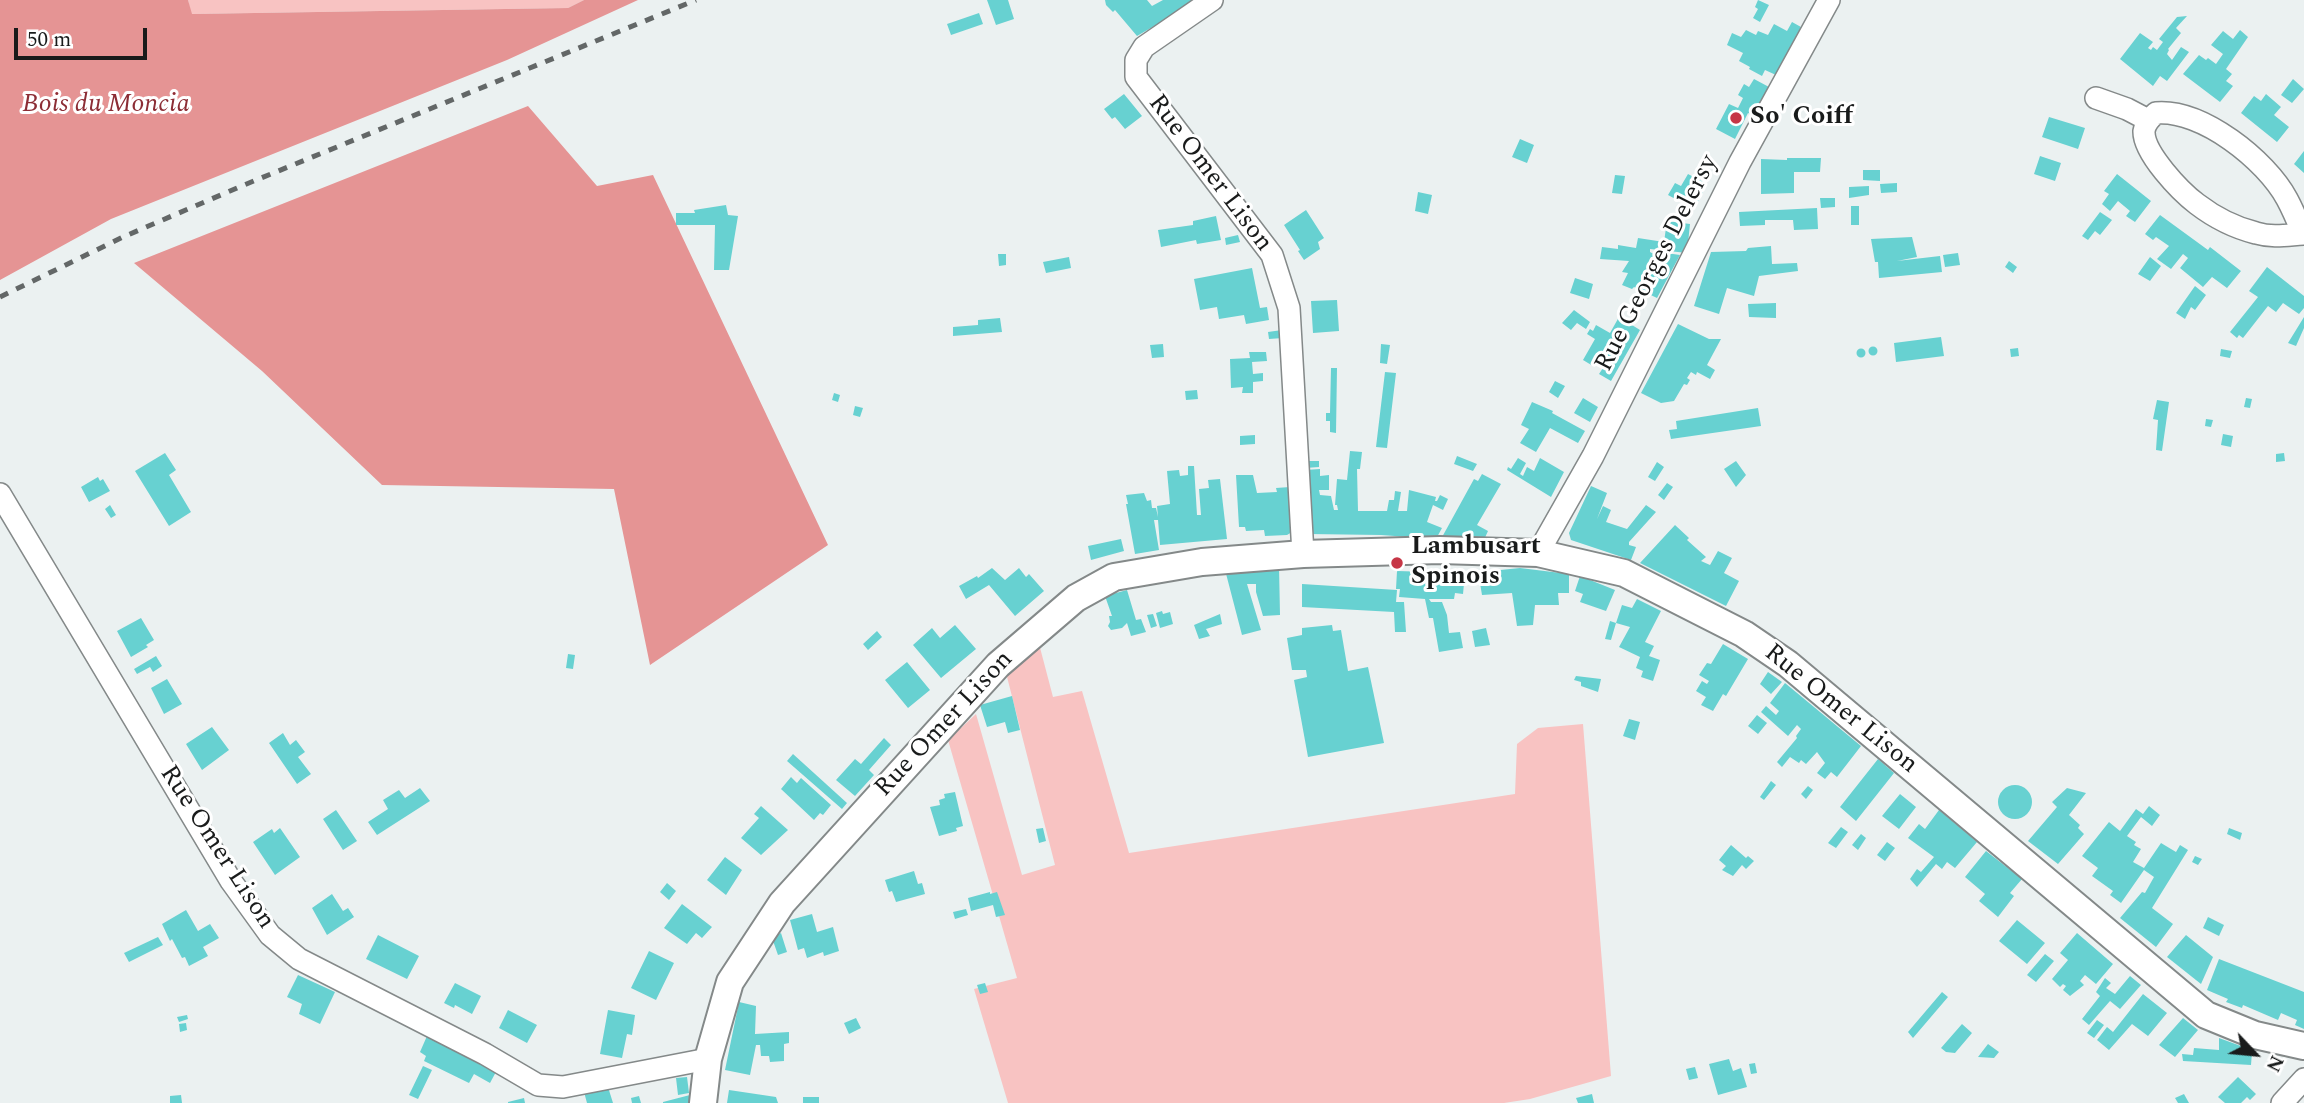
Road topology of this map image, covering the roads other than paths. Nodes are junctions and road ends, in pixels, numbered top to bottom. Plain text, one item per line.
1 (1212, 0) edge
2 (1829, 0) edge
3 (2096, 98) dead end
4 (2148, 120) junction
5 (2304, 234) edge
6 (0, 494) edge
7 (1538, 552) junction
8 (1303, 554) junction
9 (2304, 1046) edge
10 (708, 1059) junction
11 (2304, 1079) edge
12 (703, 1103) edge
13 (2282, 1103) edge

1 - 8 street, Rue Omer Lison
2 - 7 street, Rue Georges Delersy
3 - 4 street
4 - 5 street
4 - 5 street
6 - 10 street, Rue Omer Lison
7 - 8 street, Rue Omer Lison
7 - 9 street, Rue Omer Lison
8 - 10 street, Rue Omer Lison
10 - 12 street, Rue Omer Lison
11 - 13 street

